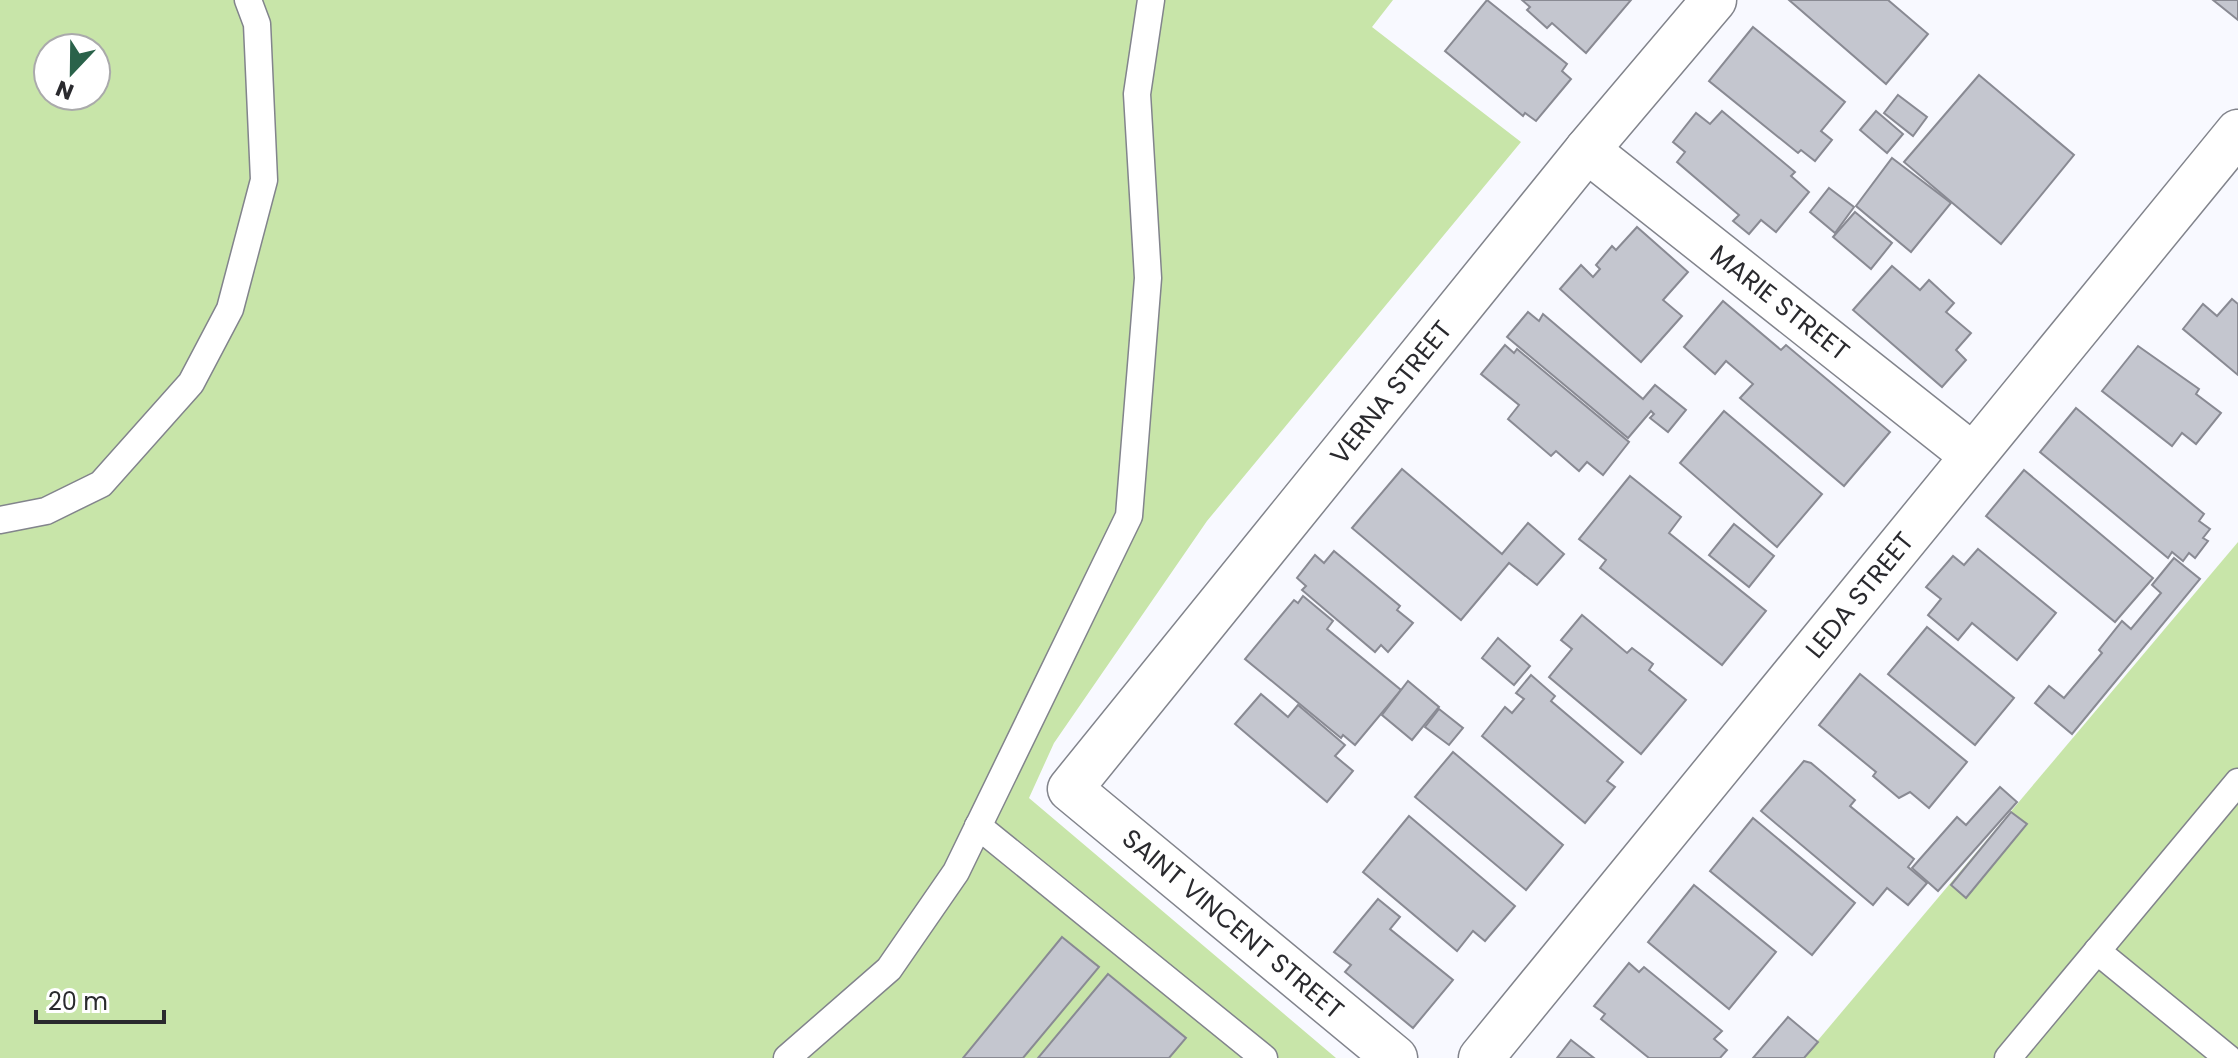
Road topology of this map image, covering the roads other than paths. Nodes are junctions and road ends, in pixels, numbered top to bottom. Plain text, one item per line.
1 (248, 0) edge
2 (1151, 0) edge
3 (1714, 0) edge
4 (2238, 132) edge
5 (1587, 150) junction
6 (1972, 455) junction
7 (0, 520) edge
8 (2238, 782) edge
9 (1070, 789) joint
10 (978, 826) junction
11 (2097, 951) junction
12 (1256, 1056) edge
13 (787, 1058) edge
14 (1395, 1058) edge
15 (1481, 1058) edge
16 (2008, 1058) edge
17 (2228, 1058) edge

1 - 7 lane
2 - 10 lane
3 - 5 street, VERNA STREET
4 - 6 street, LEDA STREET
5 - 6 street, MARIE STREET
5 - 9 street, VERNA STREET
6 - 15 street, LEDA STREET
8 - 11 lane
9 - 14 street, SAINT VINCENT STREET
10 - 12 lane
10 - 13 lane
11 - 16 lane
11 - 17 lane

